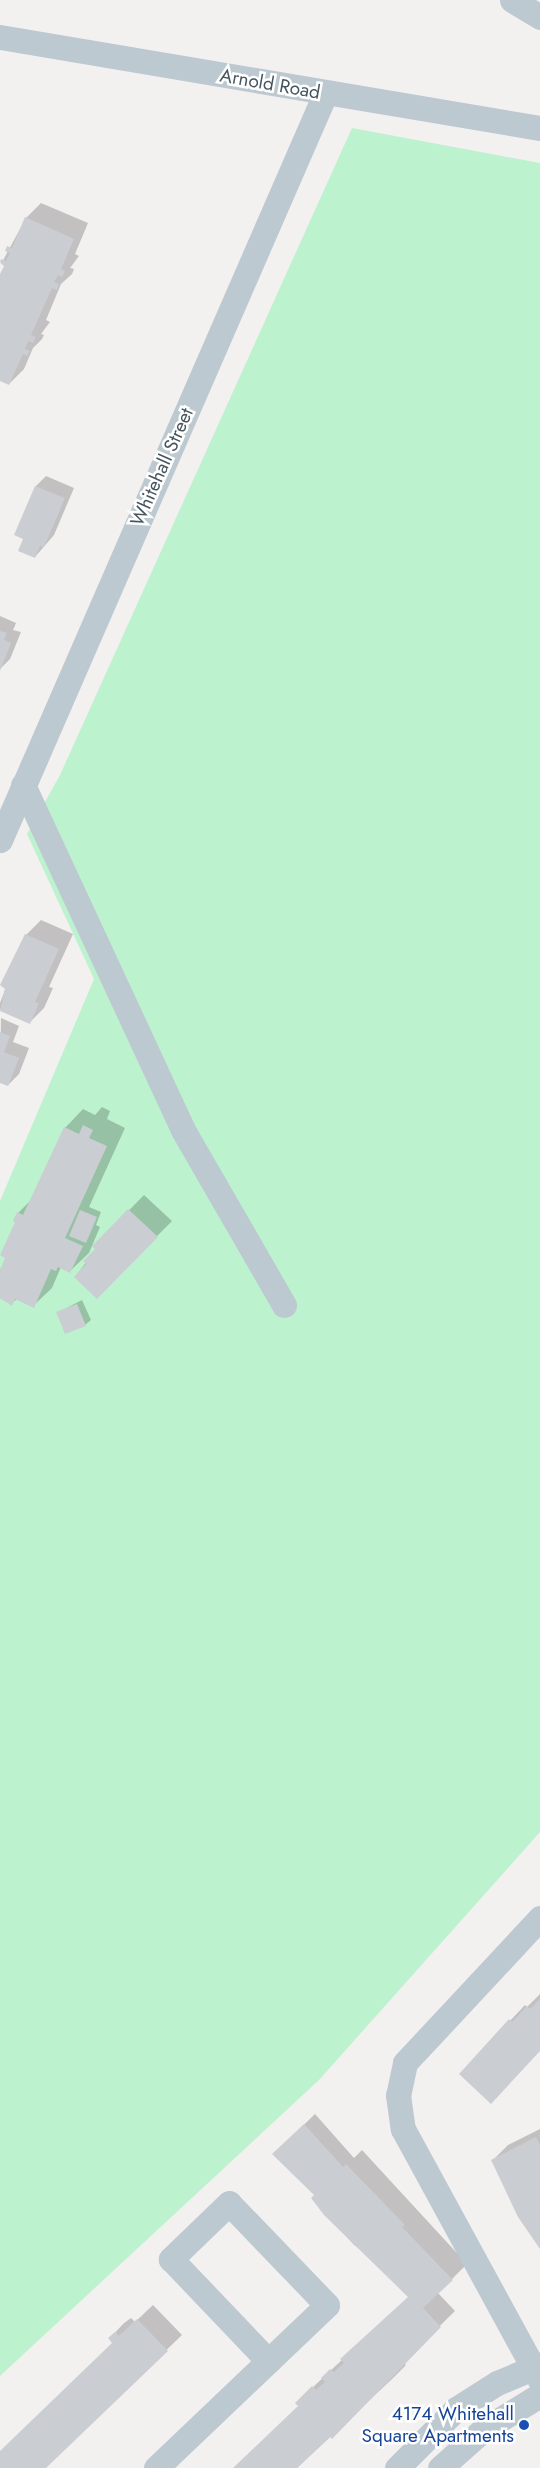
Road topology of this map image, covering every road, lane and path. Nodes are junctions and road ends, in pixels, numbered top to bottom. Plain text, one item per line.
1 (512, 0) edge
2 (540, 17) edge
3 (0, 37) edge
4 (325, 94) junction
5 (540, 128) edge
6 (22, 785) junction
7 (0, 840) edge
8 (284, 1305) dead end
9 (540, 1918) edge
10 (268, 2361) junction
11 (538, 2371) edge
12 (540, 2395) edge
13 (156, 2468) edge
14 (397, 2468) edge
15 (440, 2468) edge

1 - 2 street
3 - 4 street, Arnold Road
4 - 5 street, Arnold Road
4 - 6 street, Whitehall Street
6 - 7 street, Whitehall Street
6 - 8 street
9 - 11 street
10 - 10 street
10 - 13 street
11 - 14 street
12 - 15 street

